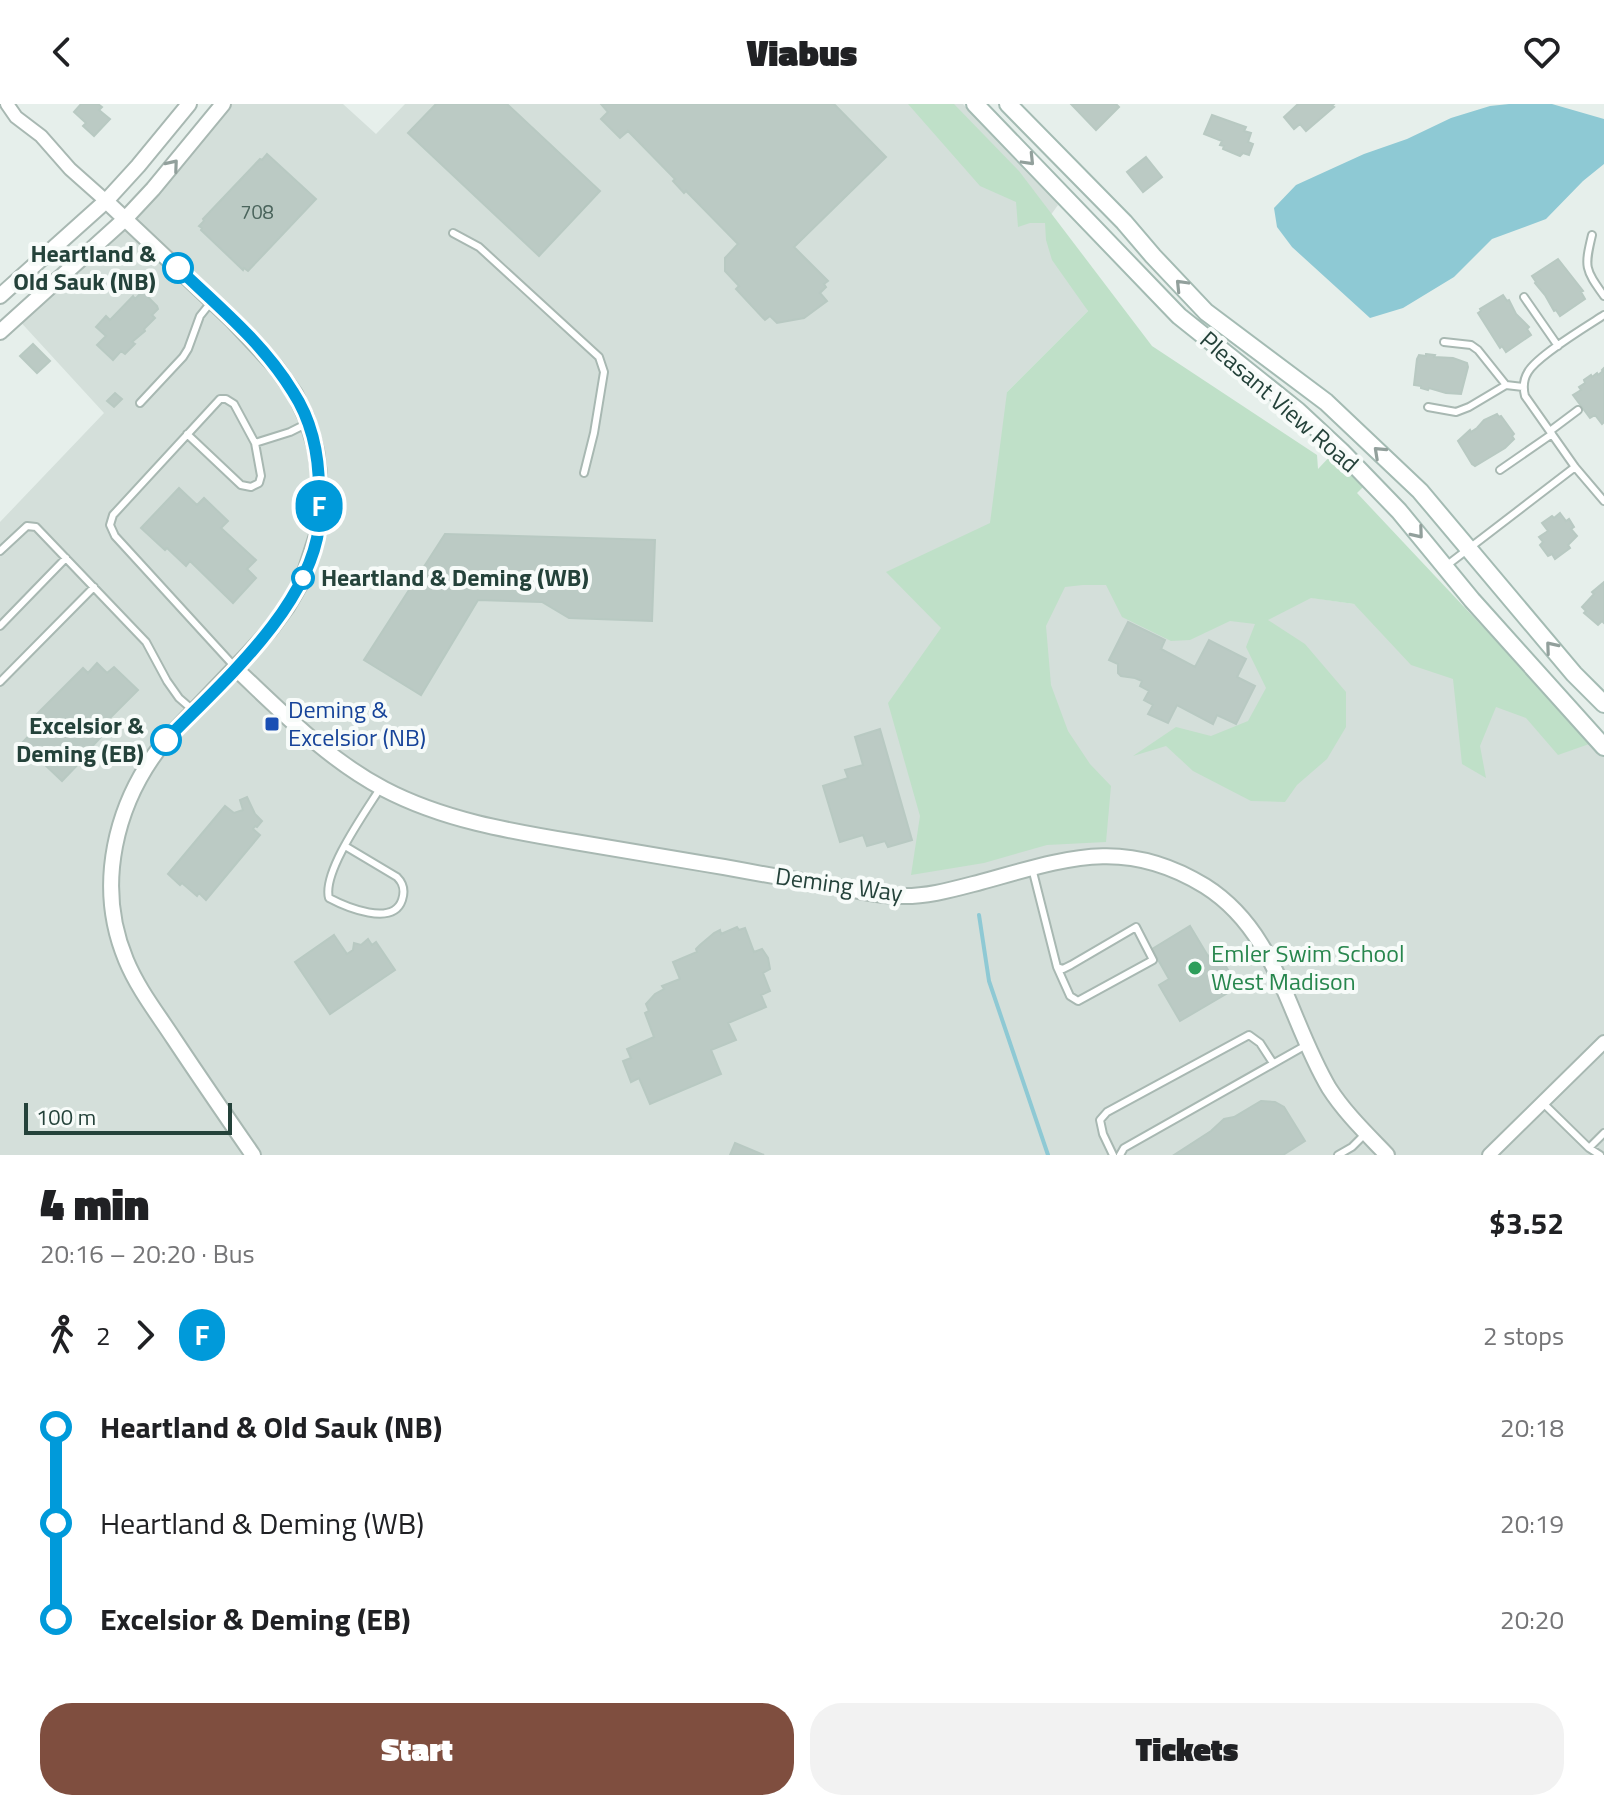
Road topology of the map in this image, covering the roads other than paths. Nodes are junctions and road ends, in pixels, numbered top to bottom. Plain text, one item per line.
1 (7, 104) edge
2 (189, 104) edge
3 (223, 104) edge
4 (975, 104) edge
5 (1008, 104) edge
6 (106, 201) junction
7 (125, 219) junction
8 (453, 233) dead end
9 (1592, 235) dead end
10 (0, 296) edge
11 (1604, 296) edge
12 (1524, 297) dead end
13 (212, 301) junction
14 (1604, 315) edge
15 (0, 332) edge
16 (1444, 342) dead end
17 (1558, 346) junction
18 (1506, 385) junction
19 (1523, 387) junction
20 (140, 403) dead end
21 (1428, 407) dead end
22 (1578, 410) dead end
23 (308, 423) junction
24 (1551, 432) junction
25 (187, 434) junction
26 (255, 443) junction
27 (1575, 467) junction
28 (1500, 470) dead end
29 (584, 473) dead end
30 (1604, 501) edge
31 (1468, 549) junction
32 (0, 551) edge
33 (66, 558) junction
34 (1446, 566) junction
35 (94, 587) junction
36 (0, 626) edge
37 (235, 668) junction
38 (0, 682) edge
39 (1604, 704) edge
40 (194, 711) junction
41 (1604, 747) edge
42 (381, 787) junction
43 (345, 846) junction
44 (1032, 868) junction
45 (1057, 967) junction
46 (1604, 1042) edge
47 (1308, 1044) junction
48 (1273, 1063) junction
49 (1543, 1103) junction
50 (1366, 1133) junction
51 (1604, 1133) edge
52 (1589, 1148) junction
53 (253, 1155) edge
54 (1113, 1155) edge
55 (1120, 1155) edge
56 (1338, 1155) edge
57 (1387, 1155) edge
58 (1489, 1155) edge
59 (1600, 1155) edge

1 - 6 street
2 - 6 street
7 -> 3 street
4 -> 34 main road, Pleasant View Road
31 -> 5 main road, Pleasant View Road
6 - 7 street
6 - 10 street
7 - 13 street
7 - 15 street
8 - 29 lane
9 - 11 lane
12 - 17 lane
13 - 20 lane
13 - 23 street
14 - 17 lane
16 - 18 lane
17 - 19 lane
18 - 19 lane
18 - 21 lane
19 - 24 lane
22 - 24 lane
23 - 26 lane
23 - 37 street
24 - 27 lane
24 - 28 lane
25 - 26 lane
25 - 26 lane
25 - 37 lane
27 - 30 lane
27 - 31 lane
31 - 34 lane
39 -> 31 main road, Pleasant View Road
32 - 33 lane
33 - 35 lane
33 - 36 lane
34 - 41 main road, Pleasant View Road
35 - 38 lane
35 - 40 lane
37 - 40 street
37 - 42 street, Deming Way
40 - 53 street
42 - 43 lane
42 - 44 street, Deming Way
43 - 43 lane
44 - 45 lane
44 - 47 street, Deming Way
45 - 45 lane
46 - 49 street
47 - 48 lane
47 - 50 street, Deming Way
48 - 54 lane
48 - 55 lane
49 - 52 lane
49 - 58 street
50 - 56 lane
50 - 57 street, Deming Way
51 - 52 lane
52 - 59 lane

